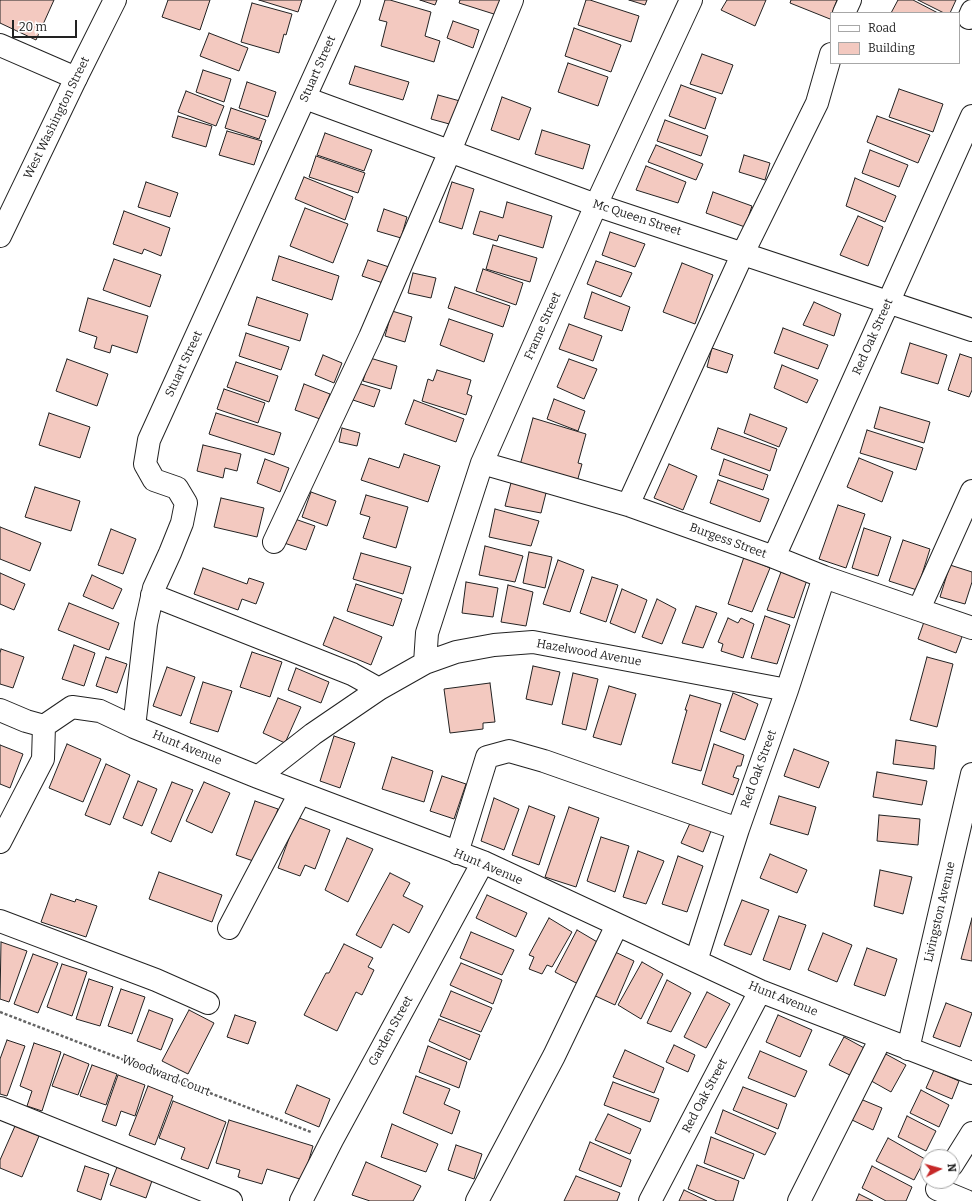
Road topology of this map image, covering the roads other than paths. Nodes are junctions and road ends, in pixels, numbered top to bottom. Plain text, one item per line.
1 (115, 0) edge
2 (349, 0) edge
3 (512, 0) edge
4 (691, 0) edge
5 (850, 0) edge
6 (844, 12) edge
7 (0, 45) edge
8 (830, 58) edge
9 (76, 78) junction
10 (305, 98) junction
11 (972, 116) edge
12 (450, 151) junction
13 (596, 205) junction
14 (0, 236) edge
15 (743, 253) junction
16 (889, 302) junction
17 (972, 330) edge
18 (482, 463) junction
19 (972, 491) edge
20 (628, 505) junction
21 (274, 542) dead end
22 (774, 557) junction
23 (824, 577) junction
24 (152, 595) junction
25 (919, 609) junction
26 (972, 628) edge
27 (425, 662) junction
28 (379, 689) junction
29 (787, 690) junction
30 (0, 710) edge
31 (44, 726) junction
32 (134, 727) junction
33 (972, 774) edge
34 (258, 777) junction
35 (300, 793) junction
36 (738, 829) junction
37 (0, 842) edge
38 (457, 853) junction
39 (483, 862) junction
40 (0, 920) edge
41 (617, 924) junction
42 (230, 928) dead end
43 (696, 961) junction
44 (760, 991) junction
45 (208, 1003) dead end
46 (880, 1038) junction
47 (908, 1049) junction
48 (972, 1073) edge
49 (0, 1108) edge
50 (972, 1133) edge
51 (960, 1152) edge
52 (937, 1190) edge
53 (231, 1201) edge
54 (301, 1201) edge
55 (477, 1201) edge
56 (650, 1201) edge
57 (799, 1201) edge
58 (966, 1201) edge

1 - 9 street, West Washington Street
2 - 10 street, Stuart Street
3 - 12 street
4 - 13 street, Frame Street
5 - 6 street
7 - 9 street
8 - 15 street
9 - 14 street, West Washington Street
10 - 12 street, Mc Queen Street
10 - 24 street, Stuart Street
11 - 16 street, Red Oak Street
12 - 13 street, Mc Queen Street
12 - 21 street
13 - 15 street, Mc Queen Street
13 - 18 street, Frame Street
15 - 16 street, Mc Queen Street
15 - 20 street
16 - 17 street, Mc Queen Street
16 - 22 street, Red Oak Street
18 - 20 street, Burgess Street
18 - 27 street, Frame Street
19 - 25 street
20 - 22 street, Burgess Street
22 - 23 street, Burgess Street
23 - 25 street, Burgess Street
23 - 29 street, Red Oak Street
24 - 28 street
24 - 32 street, Stuart Street
25 - 26 street, Burgess Street
27 - 28 street, Hazelwood Avenue
27 - 29 street, Hazelwood Avenue
28 - 34 street, Hazelwood Avenue
29 - 36 street, Red Oak Street
30 - 31 street
31 - 32 street, Hunt Avenue
31 - 37 street
32 - 34 street, Hunt Avenue
33 - 47 street, Livingston Avenue
34 - 35 street, Hunt Avenue
35 - 38 street, Hunt Avenue
35 - 42 street
36 - 38 street
36 - 43 street, Red Oak Street
38 - 39 street, Hunt Avenue
39 - 41 street, Hunt Avenue
39 - 54 street, Garden Street
40 - 45 street
41 - 43 street, Hunt Avenue
41 - 55 street
43 - 44 street, Hunt Avenue
44 - 46 street, Hunt Avenue
44 - 56 street, Red Oak Street
46 - 47 street, Hunt Avenue
46 - 57 street
47 - 48 street, Hunt Avenue
49 - 53 street
50 - 51 street
52 - 58 street

